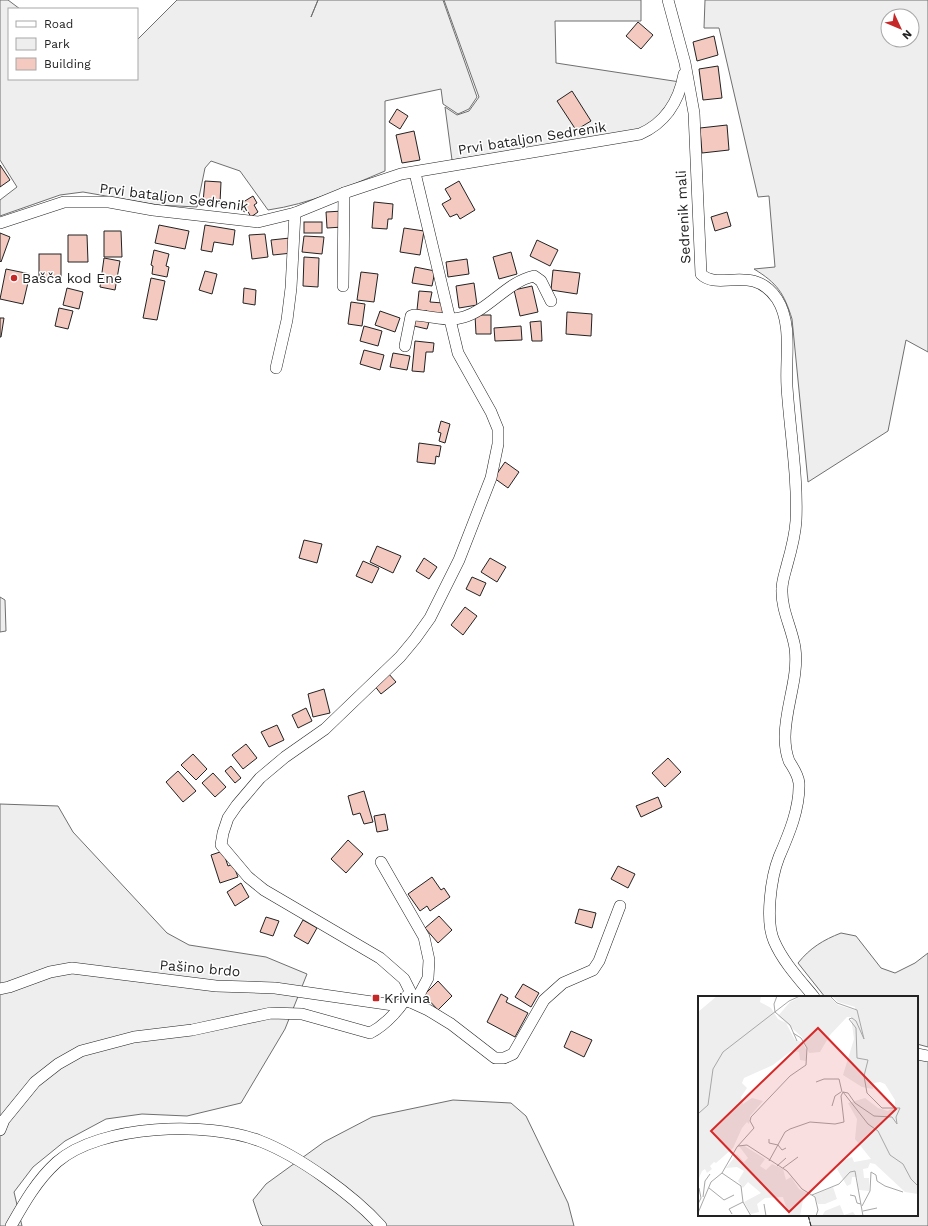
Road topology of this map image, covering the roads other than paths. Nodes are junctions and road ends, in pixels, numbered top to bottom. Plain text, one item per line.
1 (668, 0) edge
2 (685, 63) junction
3 (415, 173) junction
4 (344, 193) junction
5 (295, 213) junction
6 (0, 223) edge
7 (342, 286) dead end
8 (551, 301) dead end
9 (450, 318) junction
10 (405, 346) dead end
11 (276, 368) dead end
12 (381, 862) dead end
13 (620, 906) dead end
14 (0, 989) edge
15 (813, 996) edge
16 (405, 1003) junction
17 (918, 1054) edge
18 (928, 1056) edge
19 (0, 1130) edge
20 (11, 1226) edge
21 (381, 1226) edge

1 - 2 street, Sedrenik mali
2 - 3 street, Prvi bataljon Sedrenik
2 - 15 street, Sedrenik mali
3 - 4 street, Prvi bataljon Sedrenik
3 - 9 street
4 - 5 street, Prvi bataljon Sedrenik
4 - 7 street
5 - 6 street, Prvi bataljon Sedrenik
5 - 11 street
8 - 9 street
9 - 10 street
9 - 16 street
12 - 16 street
13 - 16 street, Pašino brdo
14 - 16 street, Pašino brdo
16 - 19 street
17 - 18 street
20 - 21 street

